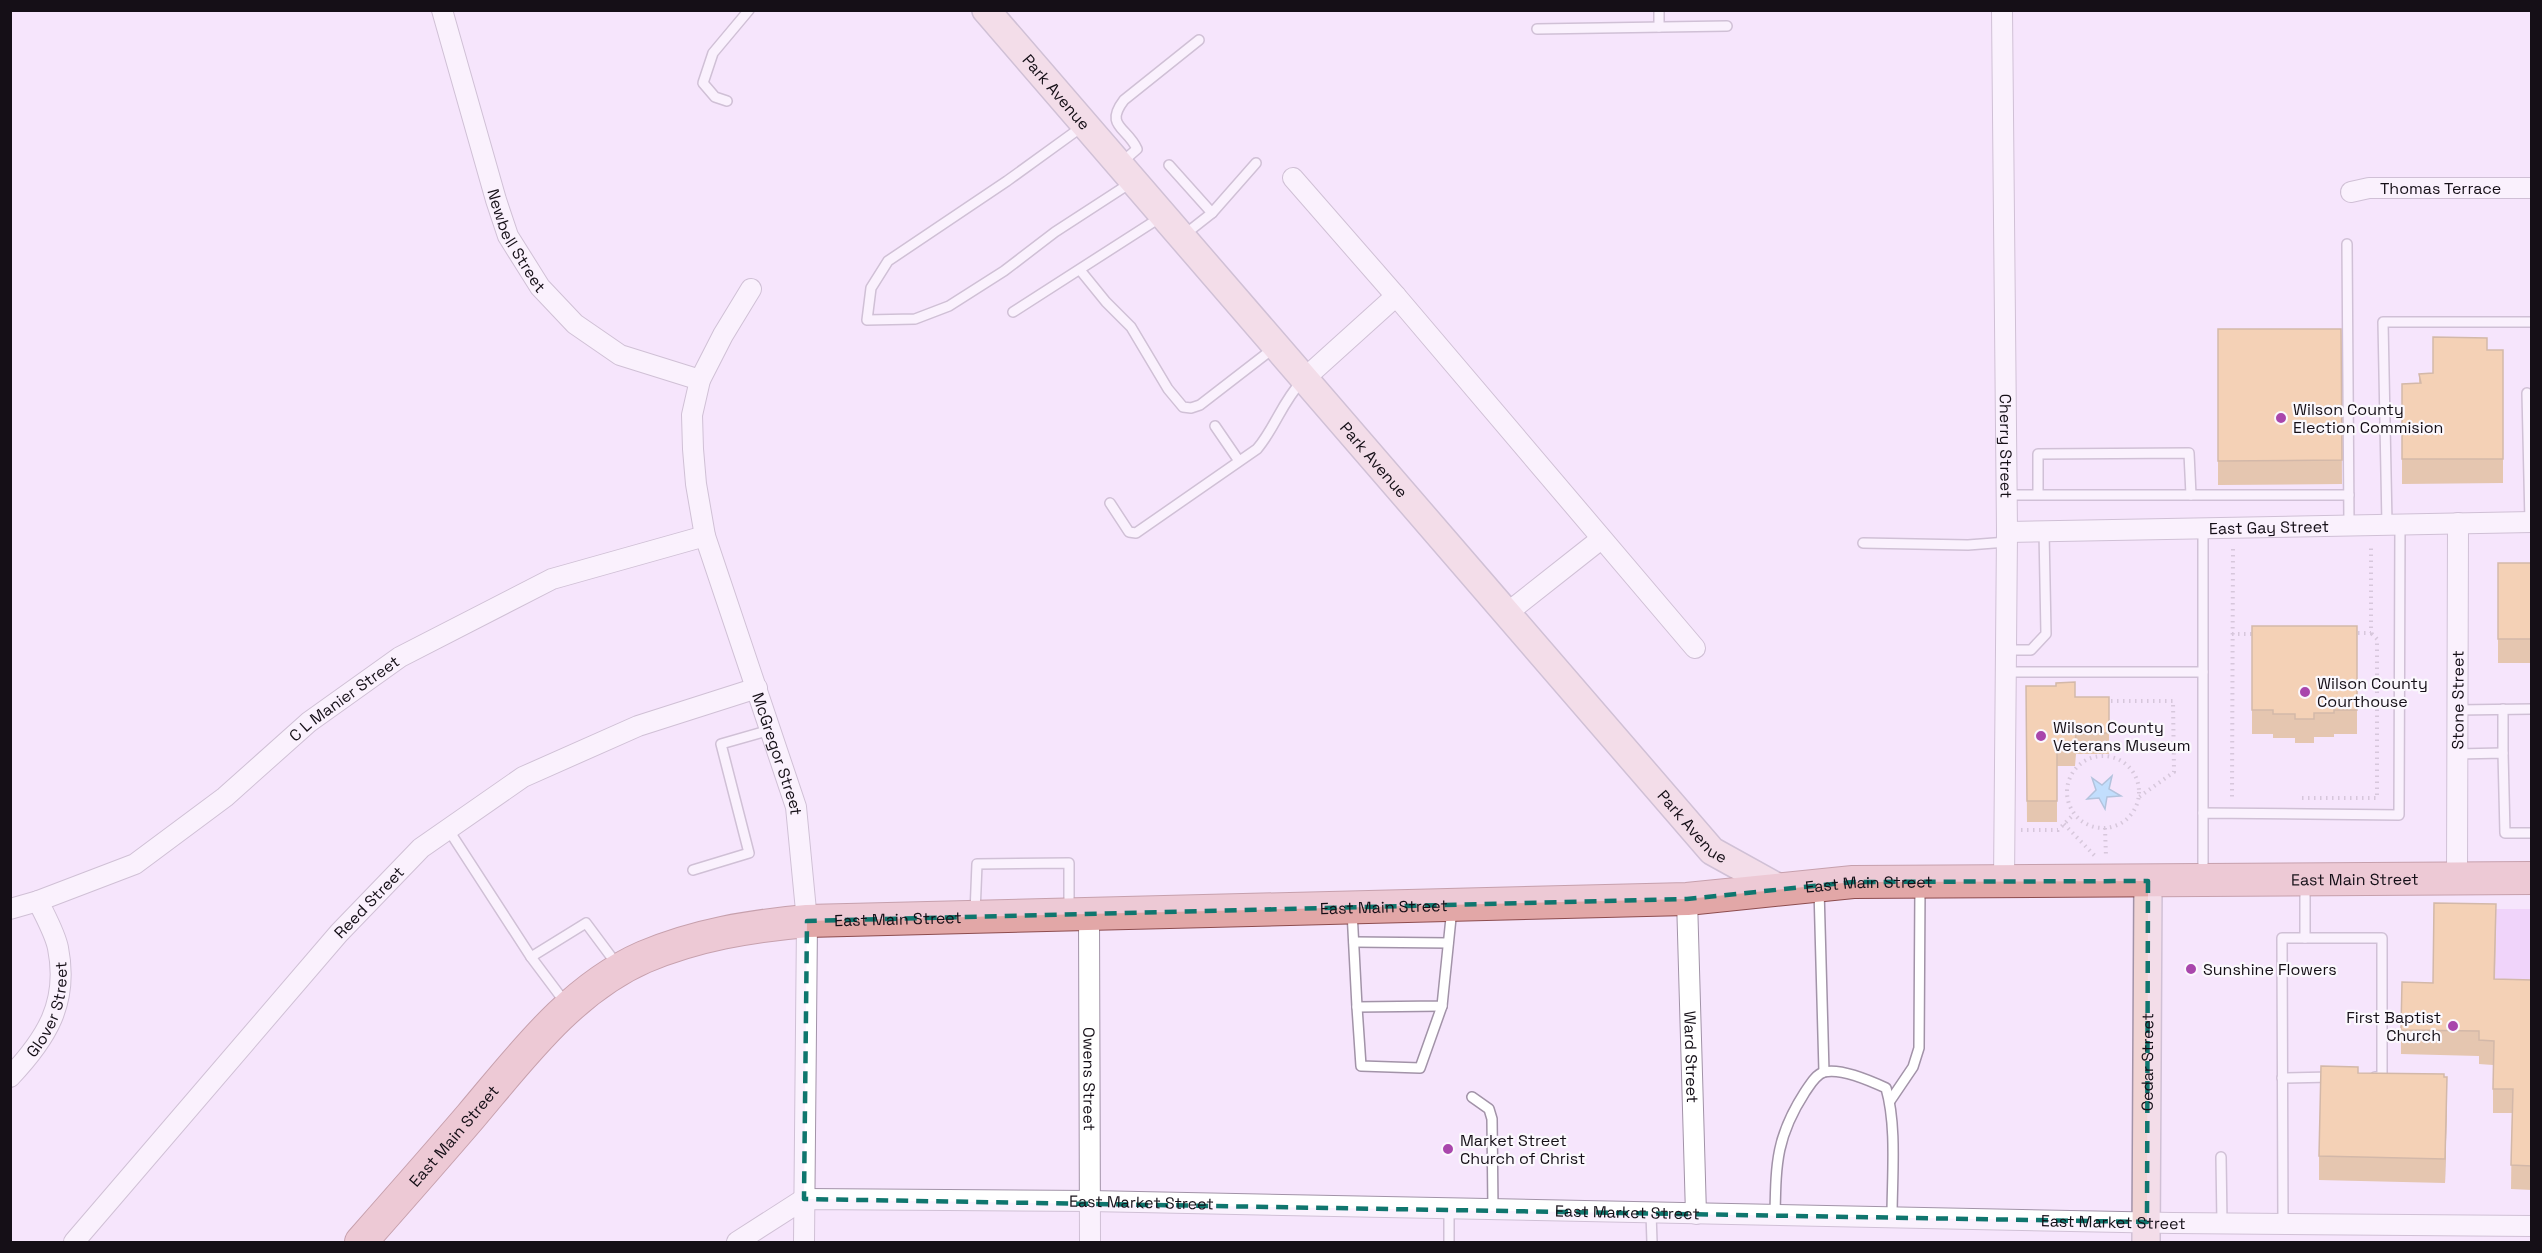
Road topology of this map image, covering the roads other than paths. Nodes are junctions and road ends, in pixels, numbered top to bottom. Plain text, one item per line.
1 (441, 10) edge
2 (749, 10) edge
3 (986, 10) edge
4 (1659, 10) edge
5 (2002, 10) edge
6 (1727, 26) dead end
7 (1659, 27) junction
8 (1537, 29) dead end
9 (1199, 40) dead end
10 (727, 101) dead end
11 (1084, 125) junction
12 (1256, 163) dead end
13 (1169, 165) dead end
14 (1126, 173) junction
15 (1293, 178) dead end
16 (2532, 188) edge
17 (2351, 192) dead end
18 (1212, 213) junction
19 (1163, 216) junction
20 (1182, 237) junction
21 (2347, 244) dead end
22 (1080, 270) junction
23 (751, 289) dead end
24 (1396, 296) junction
25 (1013, 312) dead end
26 (2532, 322) edge
27 (1276, 346) junction
28 (1304, 379) junction
29 (700, 380) junction
30 (2528, 393) dead end
31 (1215, 426) dead end
32 (1239, 461) junction
33 (2038, 494) junction
34 (2006, 495) junction
35 (2191, 495) junction
36 (2349, 495) junction
37 (1110, 503) dead end
38 (2531, 522) edge
39 (2393, 523) junction
40 (2458, 523) junction
41 (2349, 524) junction
42 (2203, 527) junction
43 (2044, 531) junction
44 (705, 536) junction
45 (2007, 537) junction
46 (1601, 539) junction
47 (1863, 543) dead end
48 (1506, 614) junction
49 (1695, 648) dead end
50 (2005, 650) junction
51 (2005, 672) junction
52 (2203, 672) junction
53 (757, 688) junction
54 (2532, 709) edge
55 (2457, 710) junction
56 (2503, 710) junction
57 (770, 729) junction
58 (2503, 753) junction
59 (2457, 754) junction
60 (2203, 813) junction
61 (448, 829) junction
62 (2532, 833) edge
63 (693, 870) dead end
64 (2457, 878) junction
65 (2532, 878) edge
66 (2305, 879) junction
67 (1920, 881) junction
68 (2148, 881) junction
69 (2203, 881) junction
70 (2004, 882) junction
71 (1819, 885) junction
72 (1779, 888) junction
73 (1687, 899) junction
74 (38, 901) junction
75 (1452, 906) junction
76 (1352, 908) junction
77 (10, 909) edge
78 (1079, 915) junction
79 (975, 918) junction
80 (807, 921) junction
81 (2306, 938) junction
82 (1354, 942) junction
83 (1448, 943) junction
84 (531, 957) junction
85 (621, 971) junction
86 (1442, 1006) junction
87 (569, 1007) junction
88 (1357, 1007) junction
89 (1824, 1072) junction
90 (10, 1077) edge
91 (2282, 1077) junction
92 (2337, 1077) edge
93 (2360, 1077) edge
94 (1472, 1097) dead end
95 (1890, 1101) junction
96 (2221, 1157) dead end
97 (804, 1199) junction
98 (1090, 1201) junction
99 (1449, 1209) junction
100 (1492, 1210) junction
101 (1651, 1213) junction
102 (1696, 1214) junction
103 (1775, 1215) junction
104 (1892, 1217) junction
105 (2222, 1223) junction
106 (2283, 1224) junction
107 (2532, 1227) edge
108 (2147, 1232) edge
109 (74, 1242) edge
110 (361, 1242) edge
111 (737, 1242) edge
112 (804, 1242) edge
113 (1090, 1242) edge
114 (1449, 1242) edge
115 (1652, 1242) edge

1 - 29 street, Newbell Street
2 - 10 lane
3 - 11 street, Park Avenue
4 - 7 lane
5 - 34 street, Cherry Street
6 - 7 lane
7 - 8 lane
9 - 14 lane
11 - 14 street, Park Avenue
11 - 14 lane
12 - 18 lane
13 - 18 lane
14 - 19 street, Park Avenue
15 - 24 street
16 - 17 street, Thomas Terrace
18 - 20 lane
19 - 20 street, Park Avenue
19 - 22 lane
20 - 27 street, Park Avenue
21 - 36 lane
22 - 25 lane
22 - 27 lane
23 - 29 street, McGregor Street
24 - 28 street
24 - 46 street
26 - 39 lane
27 - 28 street, Park Avenue
28 - 32 lane
28 - 48 street, Park Avenue
29 - 44 street, McGregor Street
30 - 38 lane
31 - 32 lane
32 - 37 lane
33 - 34 lane
33 - 35 lane
33 - 35 lane
34 - 45 street, Cherry Street
35 - 36 lane
36 - 41 lane
38 - 40 street, East Gay Street
39 - 40 street, East Gay Street
39 - 41 street, East Gay Street
39 - 60 lane
40 - 55 street, Stone Street
41 - 42 street, East Gay Street
42 - 43 street, East Gay Street
42 - 52 lane
43 - 45 street, East Gay Street
43 - 50 lane
44 - 53 street, McGregor Street
44 - 74 street, C L Manier Street
45 - 47 lane
45 - 50 street, Cherry Street
46 - 48 street
46 - 49 street
48 - 72 street, Park Avenue
50 - 51 street, Cherry Street
51 - 52 lane
51 - 70 street, Cherry Street
52 - 60 lane
53 - 57 street, McGregor Street
53 - 61 street, Reed Street
54 - 56 lane
55 - 56 lane
55 - 59 street, Stone Street
56 - 58 lane
57 - 63 lane
57 - 80 street, McGregor Street
58 - 59 lane
58 - 62 lane
59 - 64 street, Stone Street
60 - 69 lane
61 - 84 lane
61 - 109 street, Reed Street
64 - 65 main road, East Main Street
64 - 66 main road, East Main Street
66 - 69 main road, East Main Street
66 - 81 lane
67 - 70 main road, East Main Street
67 - 71 main road, East Main Street
67 - 95 lane
68 - 69 main road, East Main Street
68 - 70 main road, East Main Street
68 - 108 street, Cedar Street
71 - 72 main road, East Main Street
71 - 89 lane
72 - 73 main road, East Main Street
73 - 75 main road, East Main Street
73 - 102 street, Ward Street
74 - 77 street, C L Manier Street
74 - 90 street, Glover Street
75 - 76 main road, East Main Street
75 - 83 lane
76 - 78 main road, East Main Street
76 - 82 lane
78 - 79 main road, East Main Street
78 - 79 lane
78 - 98 street, Owens Street
79 - 80 main road, East Main Street
80 - 85 main road, East Main Street
80 - 97 street, McGregor Street
81 - 91 lane
81 - 93 lane
82 - 83 lane
82 - 88 lane
83 - 86 lane
84 - 85 lane
84 - 87 lane
85 - 87 main road, East Main Street
86 - 88 lane
86 - 88 lane
87 - 110 main road, East Main Street
89 - 95 lane
89 - 103 lane
91 - 92 lane
91 - 106 lane
94 - 100 lane
95 - 104 lane
96 - 105 lane
97 - 98 street, East Market Street
97 - 111 street
97 - 112 street, McGregor Street
98 - 99 street, East Market Street
98 - 113 street, Owens Street
99 - 100 street, East Market Street
99 - 114 lane
100 - 101 street, East Market Street
101 - 102 street, East Market Street
101 - 115 lane
102 - 103 street, East Market Street
103 - 104 street, East Market Street
104 - 108 street, East Market Street
105 - 106 street, East Market Street
105 - 108 street, East Market Street
106 - 107 street, East Market Street

